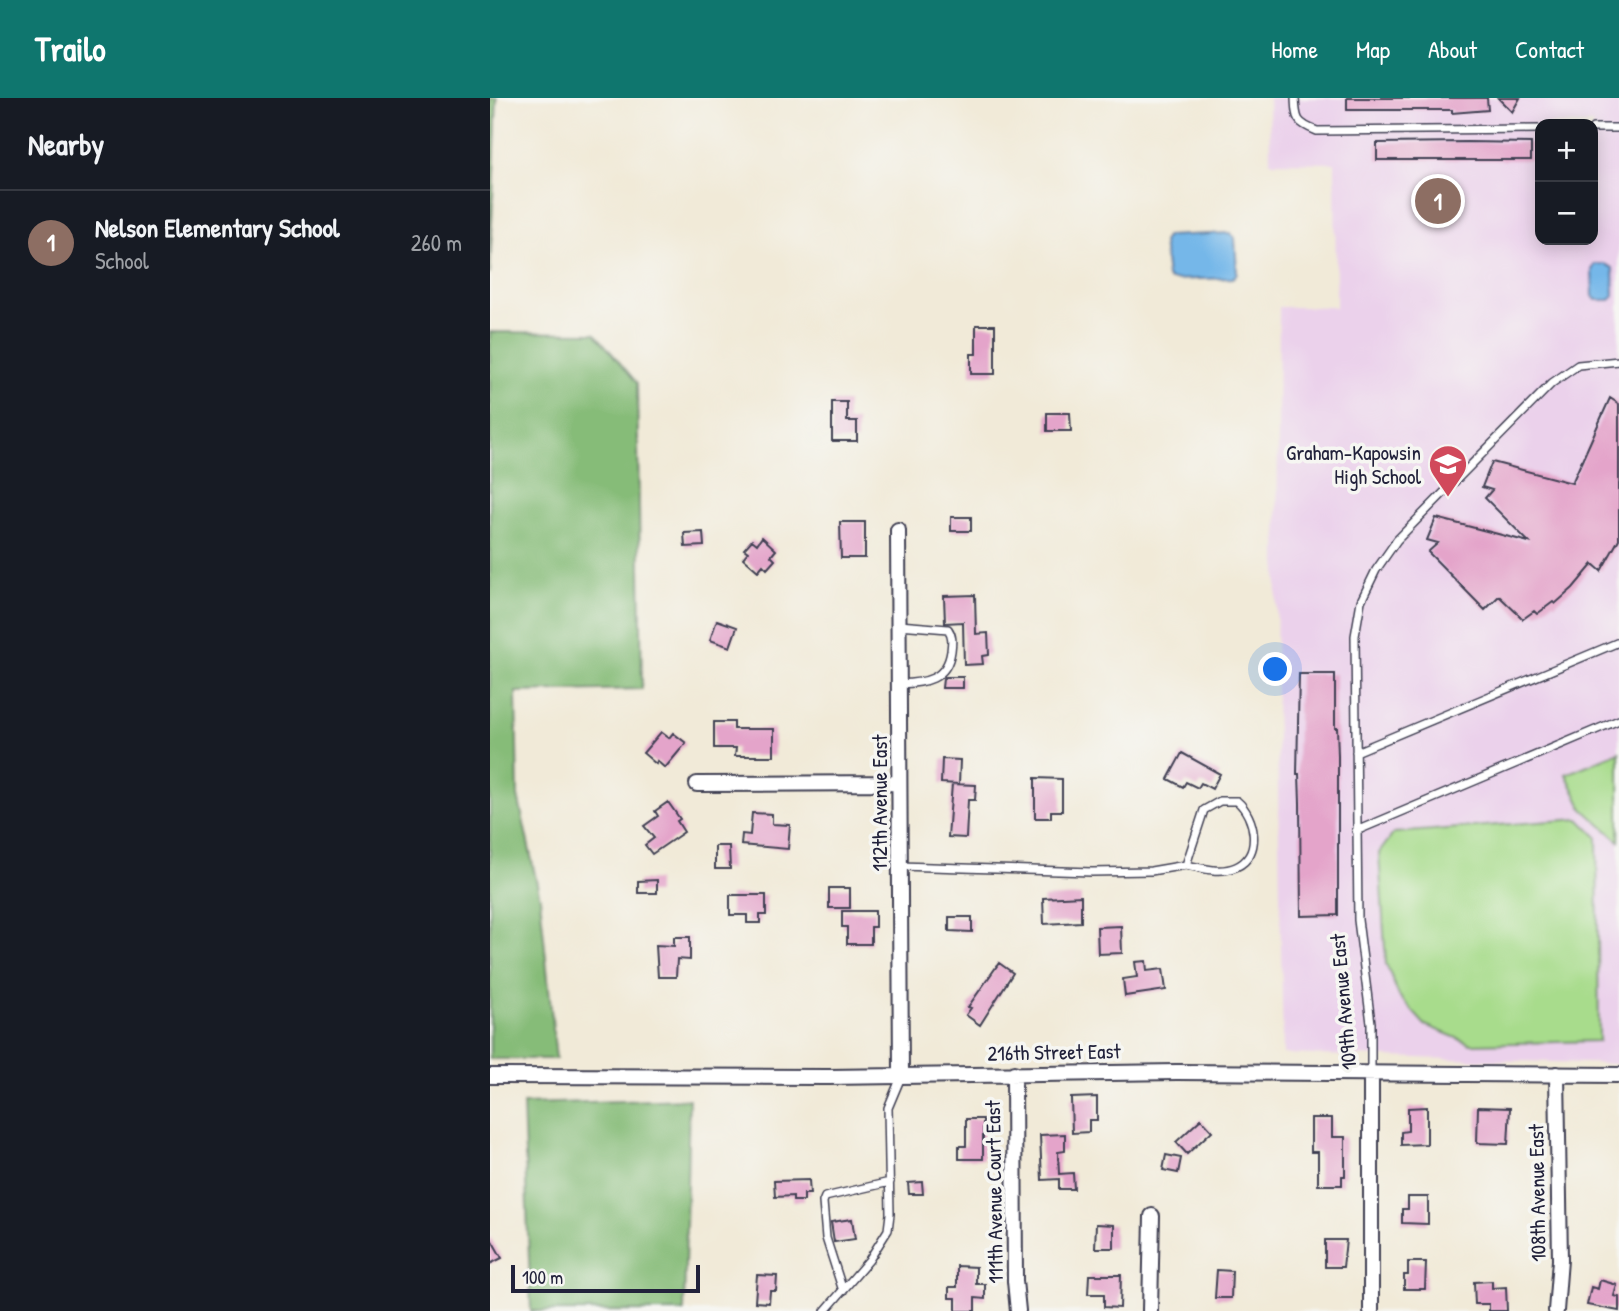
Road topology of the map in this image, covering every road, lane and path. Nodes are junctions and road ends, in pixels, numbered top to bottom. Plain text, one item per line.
1 (1295, 98) edge
2 (1598, 128) edge
3 (1619, 128) edge
4 (1535, 129) edge
5 (1619, 361) edge
6 (898, 530) dead end
7 (899, 625) junction
8 (1619, 642) edge
9 (899, 684) junction
10 (1619, 720) edge
11 (1356, 752) junction
12 (899, 783) junction
13 (697, 784) dead end
14 (1356, 831) junction
15 (1186, 864) junction
16 (900, 866) junction
17 (1014, 1073) junction
18 (1371, 1074) junction
19 (1557, 1074) junction
20 (1619, 1075) edge
21 (490, 1076) edge
22 (901, 1076) junction
23 (890, 1182) junction
24 (1152, 1216) dead end
25 (843, 1291) junction
26 (825, 1311) edge
27 (1018, 1311) edge
28 (1150, 1311) edge
29 (1371, 1311) edge
30 (1556, 1311) edge

1 - 4 lane
2 - 3 lane
5 - 11 lane, 109th Avenue East
6 - 7 street, 112th Avenue East
7 - 9 street, 112th Avenue East
7 - 9 lane
8 - 11 lane
9 - 12 street, 112th Avenue East
10 - 14 lane
11 - 14 lane, 109th Avenue East
12 - 13 street
12 - 16 street, 112th Avenue East
14 - 18 lane, 109th Avenue East
15 - 15 lane
15 - 16 lane
16 - 22 street, 112th Avenue East
17 - 18 street, 216th Street East
17 - 22 street, 216th Street East
17 - 27 street, 111th Avenue Court East
18 - 19 street, 216th Street East
18 - 29 street, 109th Avenue East
19 - 20 street, 216th Street East
19 - 30 street, 108th Avenue East
21 - 22 street, 216th Street East
22 - 23 lane
23 - 25 lane
23 - 25 lane
24 - 28 street
25 - 26 lane

